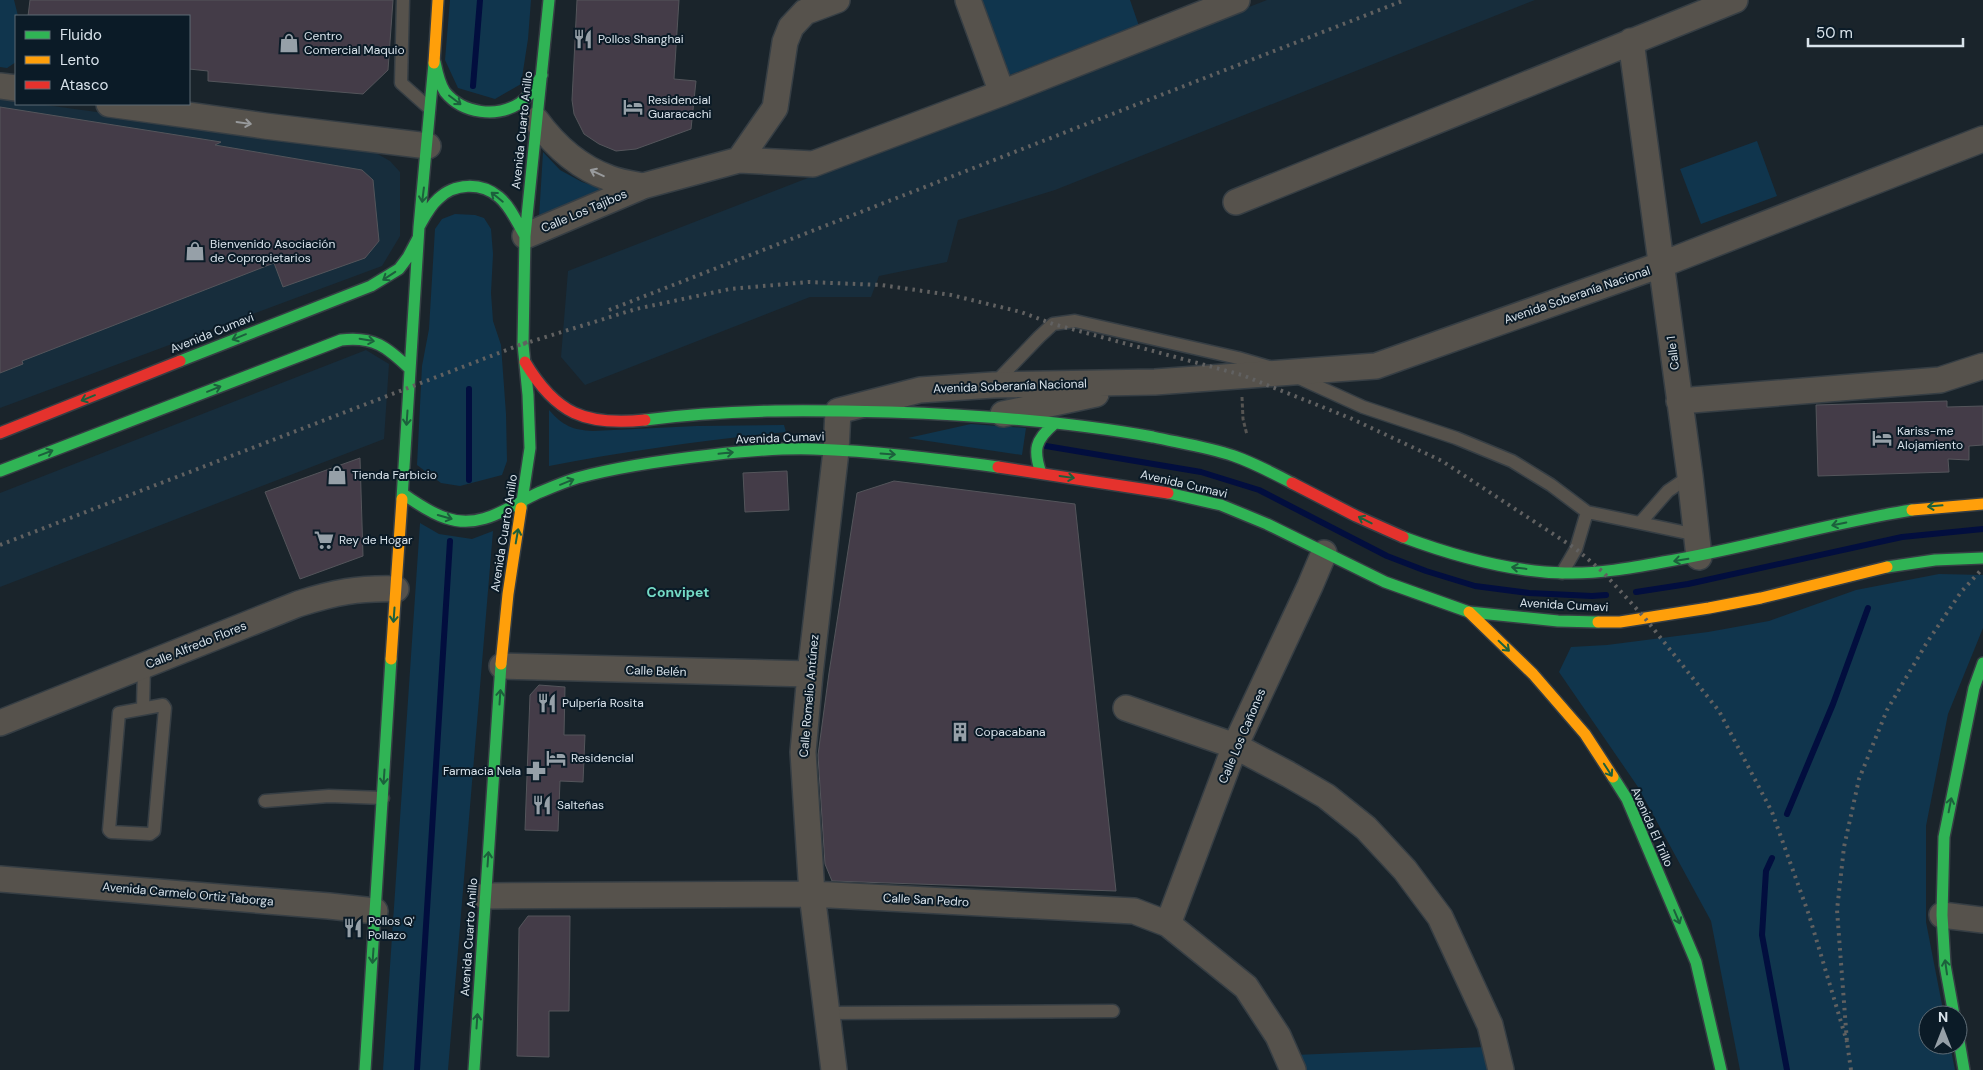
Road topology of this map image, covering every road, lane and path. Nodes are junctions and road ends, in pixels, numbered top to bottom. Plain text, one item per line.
1 (403, 0) edge
2 (438, 0) edge
3 (549, 0) edge
4 (837, 0) edge
5 (968, 0) edge
6 (1237, 0) edge
7 (1735, 0) edge
8 (1631, 41) junction
9 (434, 58) junction
10 (542, 75) junction
11 (1002, 93) junction
12 (116, 105) edge
13 (178, 105) edge
14 (429, 108) junction
15 (206, 118) junction
16 (536, 120) junction
17 (1983, 139) edge
18 (428, 146) junction
19 (739, 160) junction
20 (643, 186) junction
21 (1236, 202) dead end
22 (418, 233) junction
23 (525, 236) junction
24 (1662, 264) junction
25 (525, 362) junction
26 (1983, 366) edge
27 (165, 367) junction
28 (410, 369) junction
29 (1287, 372) junction
30 (180, 374) dead end
31 (1242, 375) junction
32 (1155, 382) junction
33 (994, 385) junction
34 (186, 388) dead end
35 (1679, 401) junction
36 (179, 403) junction
37 (838, 412) junction
38 (988, 417) junction
39 (1054, 424) junction
40 (0, 433) edge
41 (836, 451) junction
42 (1250, 463) junction
43 (0, 471) edge
44 (1041, 473) junction
45 (1690, 476) junction
46 (403, 494) junction
47 (523, 502) junction
48 (1983, 504) edge
49 (1587, 512) junction
50 (1640, 523) junction
51 (1698, 546) junction
52 (1324, 553) junction
53 (1983, 558) edge
54 (1562, 573) junction
55 (396, 589) junction
56 (1469, 612) junction
57 (1983, 663) edge
58 (144, 666) junction
59 (502, 666) junction
60 (810, 674) junction
61 (143, 708) junction
62 (1126, 708) dead end
63 (0, 723) edge
64 (1235, 746) junction
65 (383, 798) junction
66 (264, 801) dead end
67 (0, 879) edge
68 (812, 894) junction
69 (485, 896) junction
70 (375, 911) junction
71 (1942, 915) junction
72 (1983, 920) edge
73 (1168, 924) junction
74 (1952, 1005) edge
75 (1113, 1011) dead end
76 (828, 1013) junction
77 (1961, 1055) edge
78 (365, 1070) edge
79 (474, 1070) edge
80 (834, 1070) edge
81 (1293, 1070) edge
82 (1502, 1070) edge
83 (1721, 1070) edge
84 (1964, 1070) edge

1 - 14 lane
2 - 9 main road
3 - 10 main road, Avenida Cuarto Anillo
4 - 19 street
5 - 11 street
6 - 11 street, Calle Los Tajibos
7 - 8 street
8 - 21 street
8 - 24 street, Calle 1
9 -> 10 main road
9 - 14 main road
10 - 16 main road, Avenida Cuarto Anillo
11 - 19 street, Calle Los Tajibos
12 - 15 street
13 - 15 street
14 - 18 main road
15 -> 18 street
20 -> 16 street, Calle Los Tajibos
16 - 23 main road, Avenida Cuarto Anillo
17 - 24 street, Avenida Soberanía Nacional
18 -> 22 main road
19 - 20 street, Calle Los Tajibos
20 - 23 street, Calle Los Tajibos
23 -> 22 main road, Avenida Cumavi
22 -> 27 main road, Avenida Cumavi
22 - 28 main road
23 - 25 main road, Avenida Cuarto Anillo
24 - 29 street, Avenida Soberanía Nacional
24 - 35 street, Calle 1
25 - 37 main road, Avenida Cumavi
25 - 47 main road, Avenida Cuarto Anillo
26 - 35 street
27 - 30 main road
27 -> 40 main road, Avenida Cumavi
36 -> 28 main road
28 -> 46 main road
29 - 31 street, Avenida Soberanía Nacional
29 - 33 lane
29 - 49 lane
31 - 32 street, Avenida Soberanía Nacional
31 - 42 path
32 - 33 street, Avenida Soberanía Nacional
32 - 38 street, Avenida Soberanía Nacional
33 - 37 street, Avenida Soberanía Nacional
34 - 36 main road
35 - 45 street, Calle 1
43 -> 36 main road
37 - 38 main road, Avenida Cumavi
37 - 41 street, Calle Romelio Antúnez
38 - 39 main road, Avenida Cumavi
39 - 42 main road, Avenida Cumavi
39 - 44 main road
41 -> 44 main road, Avenida Cumavi
47 -> 41 main road, Avenida Cumavi
41 - 60 street, Calle Romelio Antúnez
54 -> 42 main road, Avenida Cumavi
44 -> 52 main road, Avenida Cumavi
45 - 50 lane
45 - 51 street, Calle 1
46 -> 47 main road, Avenida Cumavi
46 - 55 main road
59 -> 47 main road, Avenida Cuarto Anillo
48 -> 51 main road, Avenida Cumavi
49 - 50 lane
49 - 54 lane
50 - 51 lane
51 -> 54 main road, Avenida Cumavi
52 - 56 main road, Avenida Cumavi
52 - 64 street, Calle Los Cañones
53 - 56 main road, Avenida Cumavi
55 - 58 street, Calle Alfredo Flores
55 -> 65 main road
56 -> 83 main road, Avenida El Trillo
71 -> 57 main road
58 - 61 lane
58 - 63 street, Calle Alfredo Flores
59 - 60 street, Calle Belén
69 -> 59 main road, Avenida Cuarto Anillo
60 - 68 street, Calle Romelio Antúnez
61 - 61 lane
62 - 64 street
64 - 73 street, Calle Los Cañones
64 - 82 street
65 - 66 lane
65 - 70 main road
67 - 70 street, Avenida Carmelo Ortiz Taborga
68 - 69 street, Calle San Pedro
68 - 73 street, Calle San Pedro
68 - 76 street, Calle Romelio Antúnez
79 -> 69 main road, Avenida Cuarto Anillo
70 -> 78 main road
71 - 72 street
74 -> 71 main road
73 - 81 street, Calle San Pedro
75 - 76 lane
76 - 80 street, Calle Romelio Antúnez
77 - 84 main road

